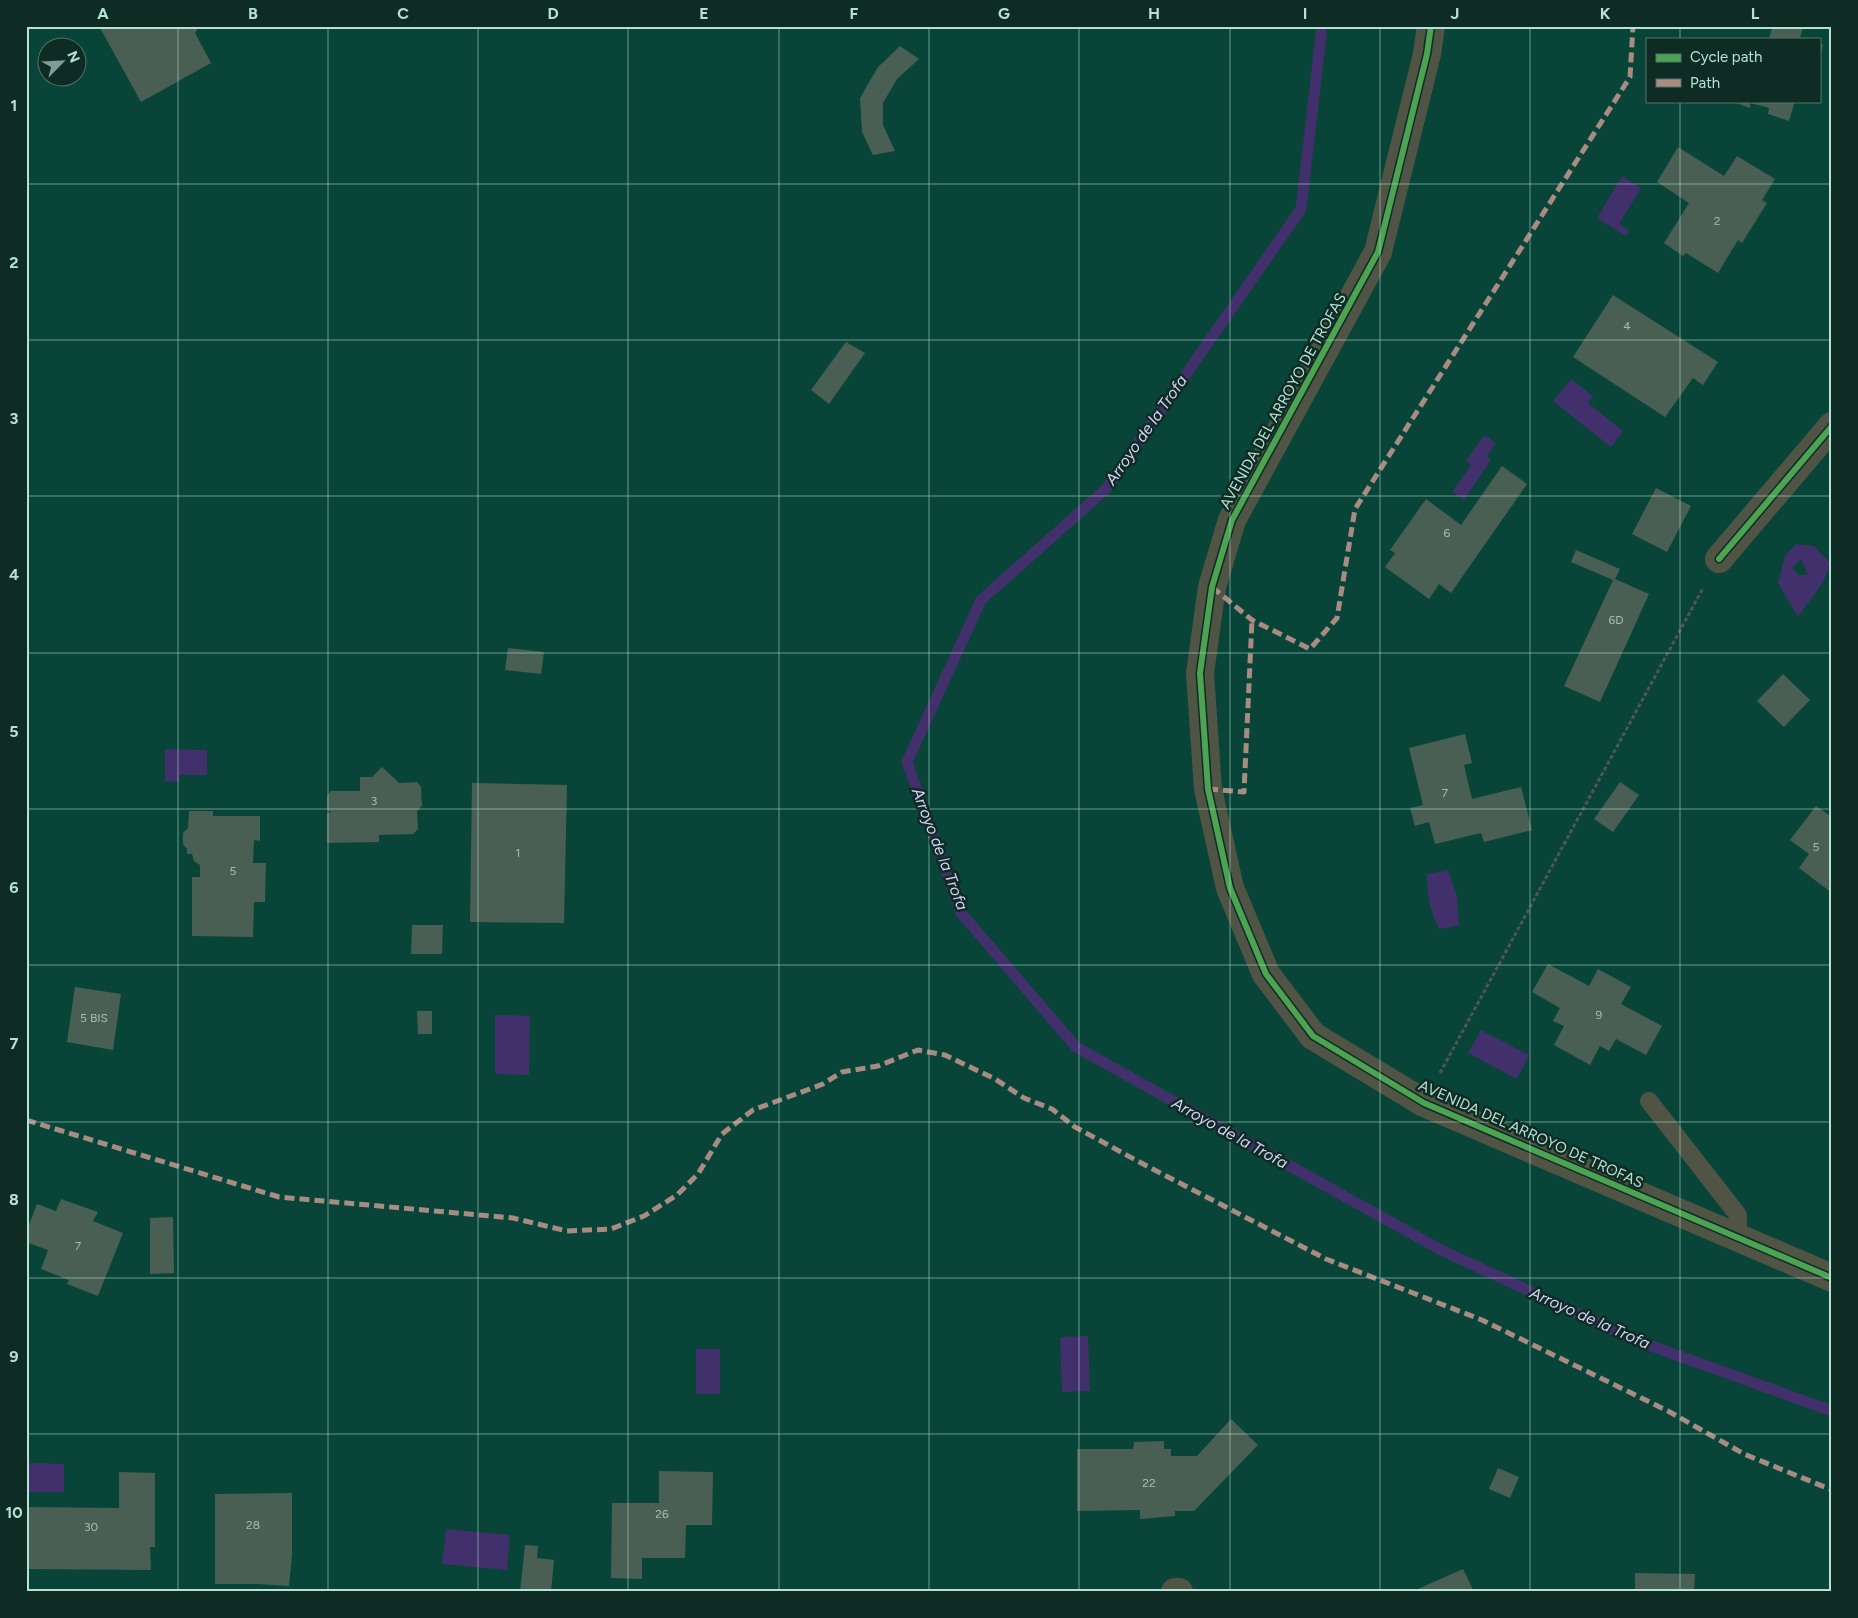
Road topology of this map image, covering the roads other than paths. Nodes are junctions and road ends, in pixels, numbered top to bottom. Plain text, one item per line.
1 (1431, 26) edge
2 (1832, 426) edge
3 (1719, 559) road end
4 (1649, 1101) dead end
5 (1738, 1237) junction
6 (1832, 1278) edge
7 (1175, 1592) edge
8 (1179, 1592) edge

1 - 5 street, AVENIDA DEL ARROYO DE TROFAS
2 - 3 street
4 - 5 lane
5 - 6 street, AVENIDA DEL ARROYO DE TROFAS
7 - 8 street

